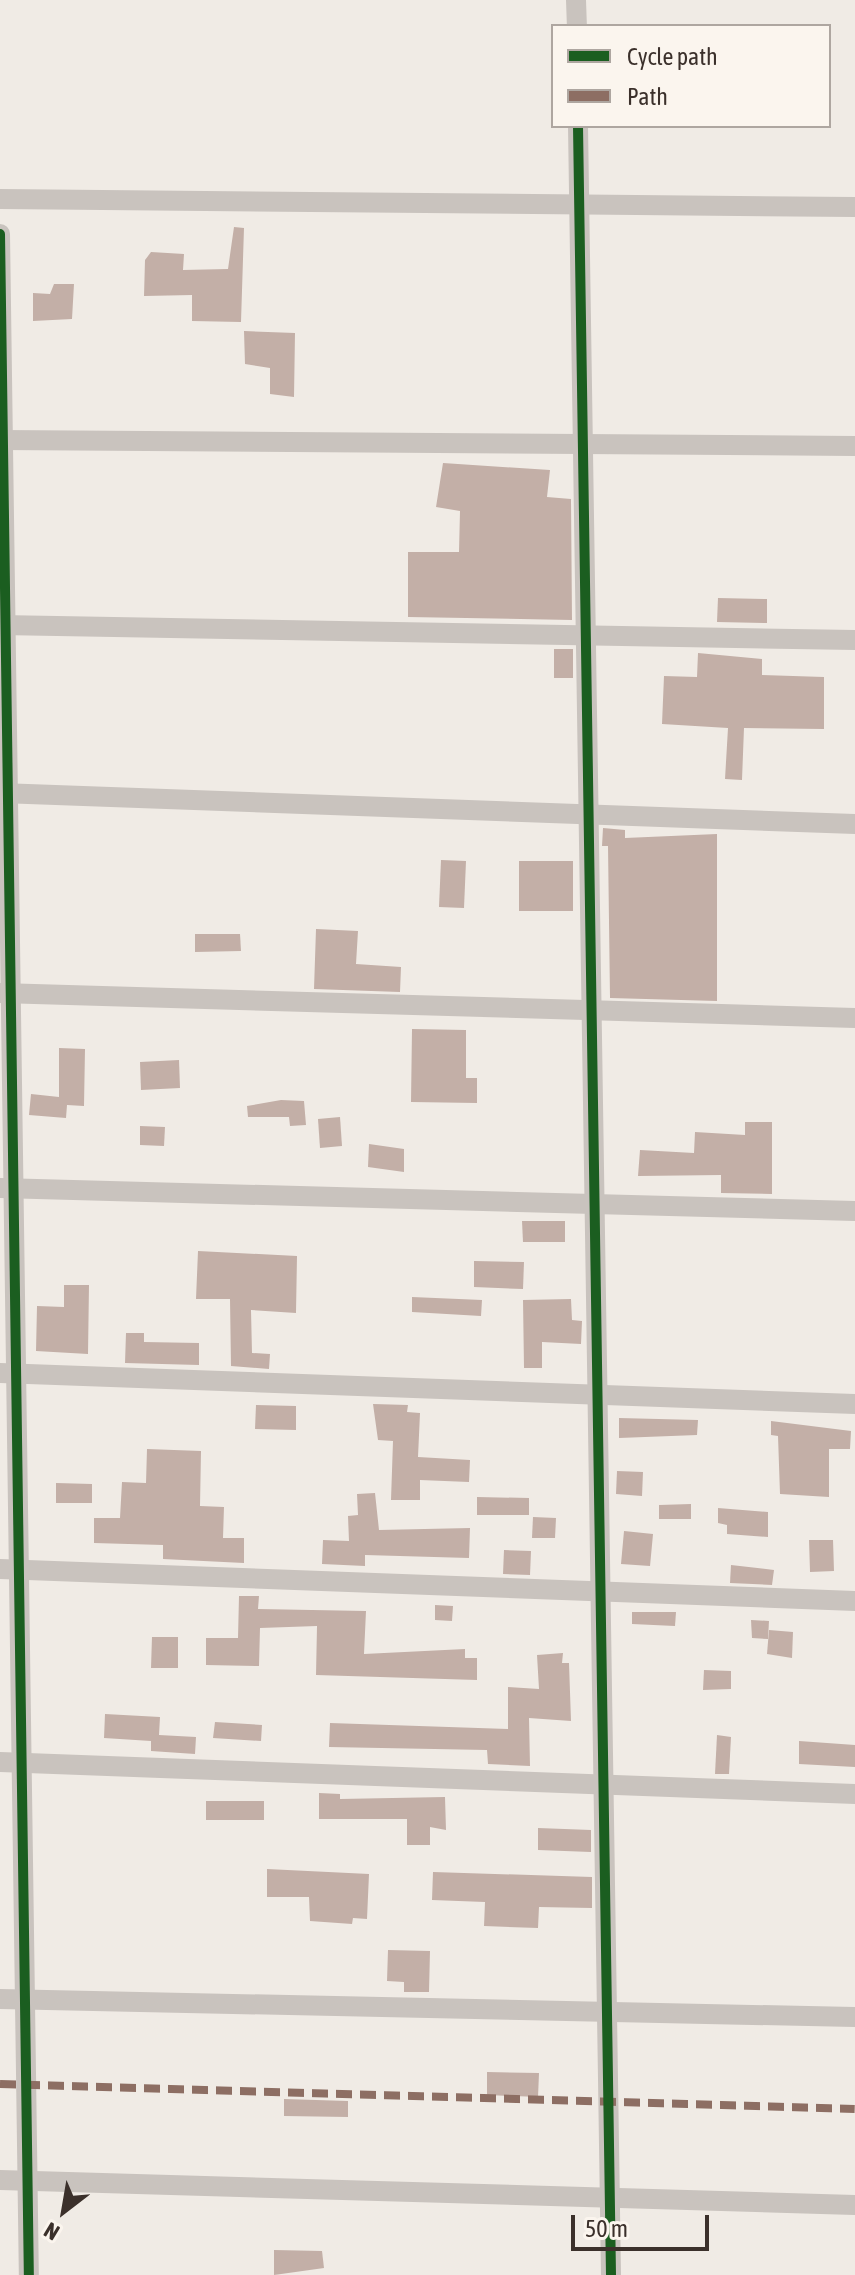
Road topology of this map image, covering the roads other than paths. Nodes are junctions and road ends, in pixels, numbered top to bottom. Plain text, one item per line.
1 (576, 0) edge
2 (577, 24) edge
3 (578, 128) edge
4 (0, 199) edge
5 (579, 204) junction
6 (855, 207) edge
7 (0, 234) edge
8 (2, 440) edge
9 (582, 443) junction
10 (855, 446) edge
11 (3, 625) edge
12 (584, 635) junction
13 (855, 640) edge
14 (4, 794) edge
15 (587, 815) junction
16 (855, 824) edge
17 (5, 993) edge
18 (588, 1011) junction
19 (855, 1018) edge
20 (6, 1188) edge
21 (592, 1203) junction
22 (855, 1211) edge
23 (8, 1373) edge
24 (595, 1395) junction
25 (855, 1404) edge
26 (10, 1570) edge
27 (599, 1592) junction
28 (855, 1601) edge
29 (0, 1762) edge
30 (23, 1763) junction
31 (604, 1784) junction
32 (855, 1794) edge
33 (0, 1999) edge
34 (25, 1999) junction
35 (607, 2011) junction
36 (855, 2017) edge
37 (0, 2180) edge
38 (27, 2181) junction
39 (610, 2198) junction
40 (855, 2205) edge
41 (29, 2275) edge
42 (611, 2275) edge

1 - 2 street
3 - 5 street
4 - 5 street
5 - 6 street
5 - 9 street
7 - 8 street
8 - 9 street
8 - 11 street
9 - 10 street
9 - 12 street
11 - 12 street
11 - 14 street
12 - 13 street
12 - 15 street
14 - 15 street
14 - 17 street
15 - 16 street
15 - 18 street
17 - 18 street
17 - 20 street
18 - 19 street
18 - 21 street
20 - 21 street
20 - 23 street
21 - 22 street
21 - 24 street
23 - 24 street
23 - 26 street
24 - 25 street
24 - 27 street
26 - 27 street
26 - 30 street
27 - 28 street
27 - 31 street
29 - 30 street
30 - 31 street
30 - 34 street
31 - 32 street
31 - 35 street
33 - 34 street
34 - 35 street
34 - 38 street
35 - 36 street
35 - 39 street
37 - 38 street
38 - 39 street
38 - 41 street
39 - 40 street
39 - 42 street

